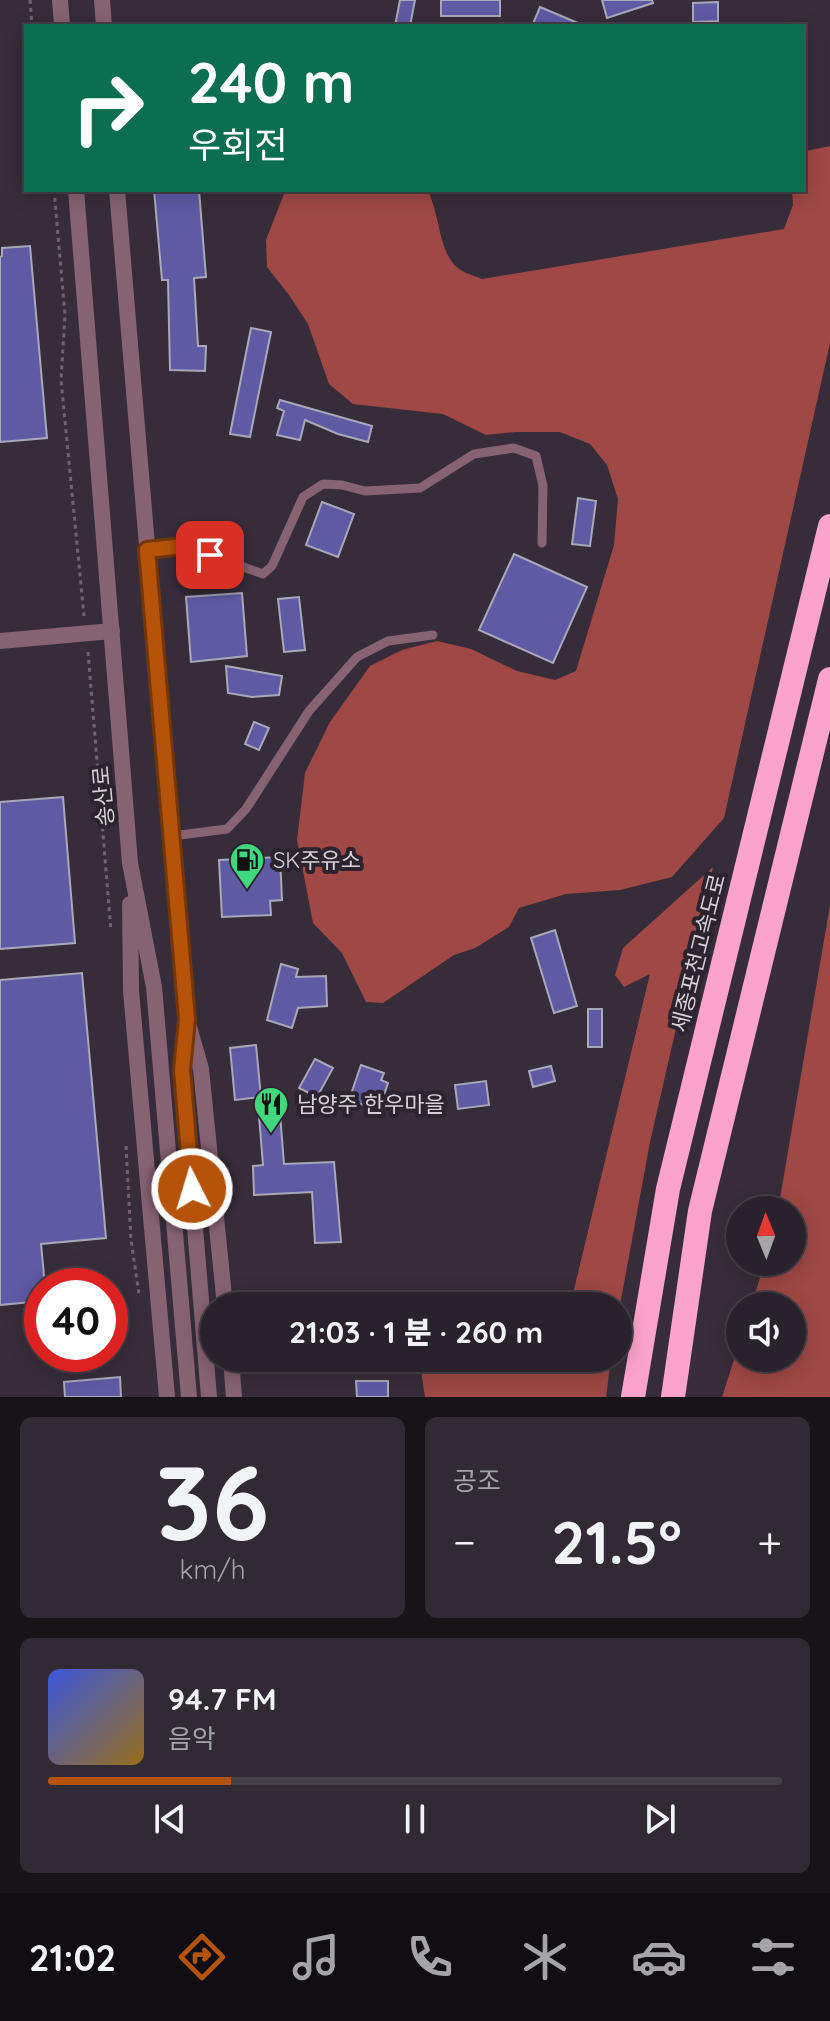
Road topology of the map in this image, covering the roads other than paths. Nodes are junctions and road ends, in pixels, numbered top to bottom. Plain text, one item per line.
1 (60, 0) edge
2 (102, 0) edge
3 (62, 24) edge
4 (104, 24) edge
5 (76, 192) edge
6 (117, 192) edge
7 (830, 526) edge
8 (542, 543) dead end
9 (147, 550) junction
10 (112, 631) junction
11 (433, 635) dead end
12 (0, 641) edge
13 (830, 679) edge
14 (172, 836) junction
15 (130, 863) junction
16 (187, 1019) junction
17 (224, 1292) edge
18 (232, 1372) edge
19 (167, 1397) edge
20 (189, 1397) edge
21 (209, 1397) edge
22 (234, 1397) edge
23 (633, 1397) edge
24 (673, 1397) edge

1 - 3 street
2 - 4 street
5 - 10 street, 송산로
6 - 9 street
7 - 23 highway, 세종포천고속도로
8 - 9 lane
9 - 14 street
10 - 12 street
10 - 15 street, 송산로
11 - 14 lane
13 - 24 highway
14 - 16 street
15 - 19 street
15 - 20 street, 송산로
16 - 17 street
16 - 21 street
18 - 22 street

